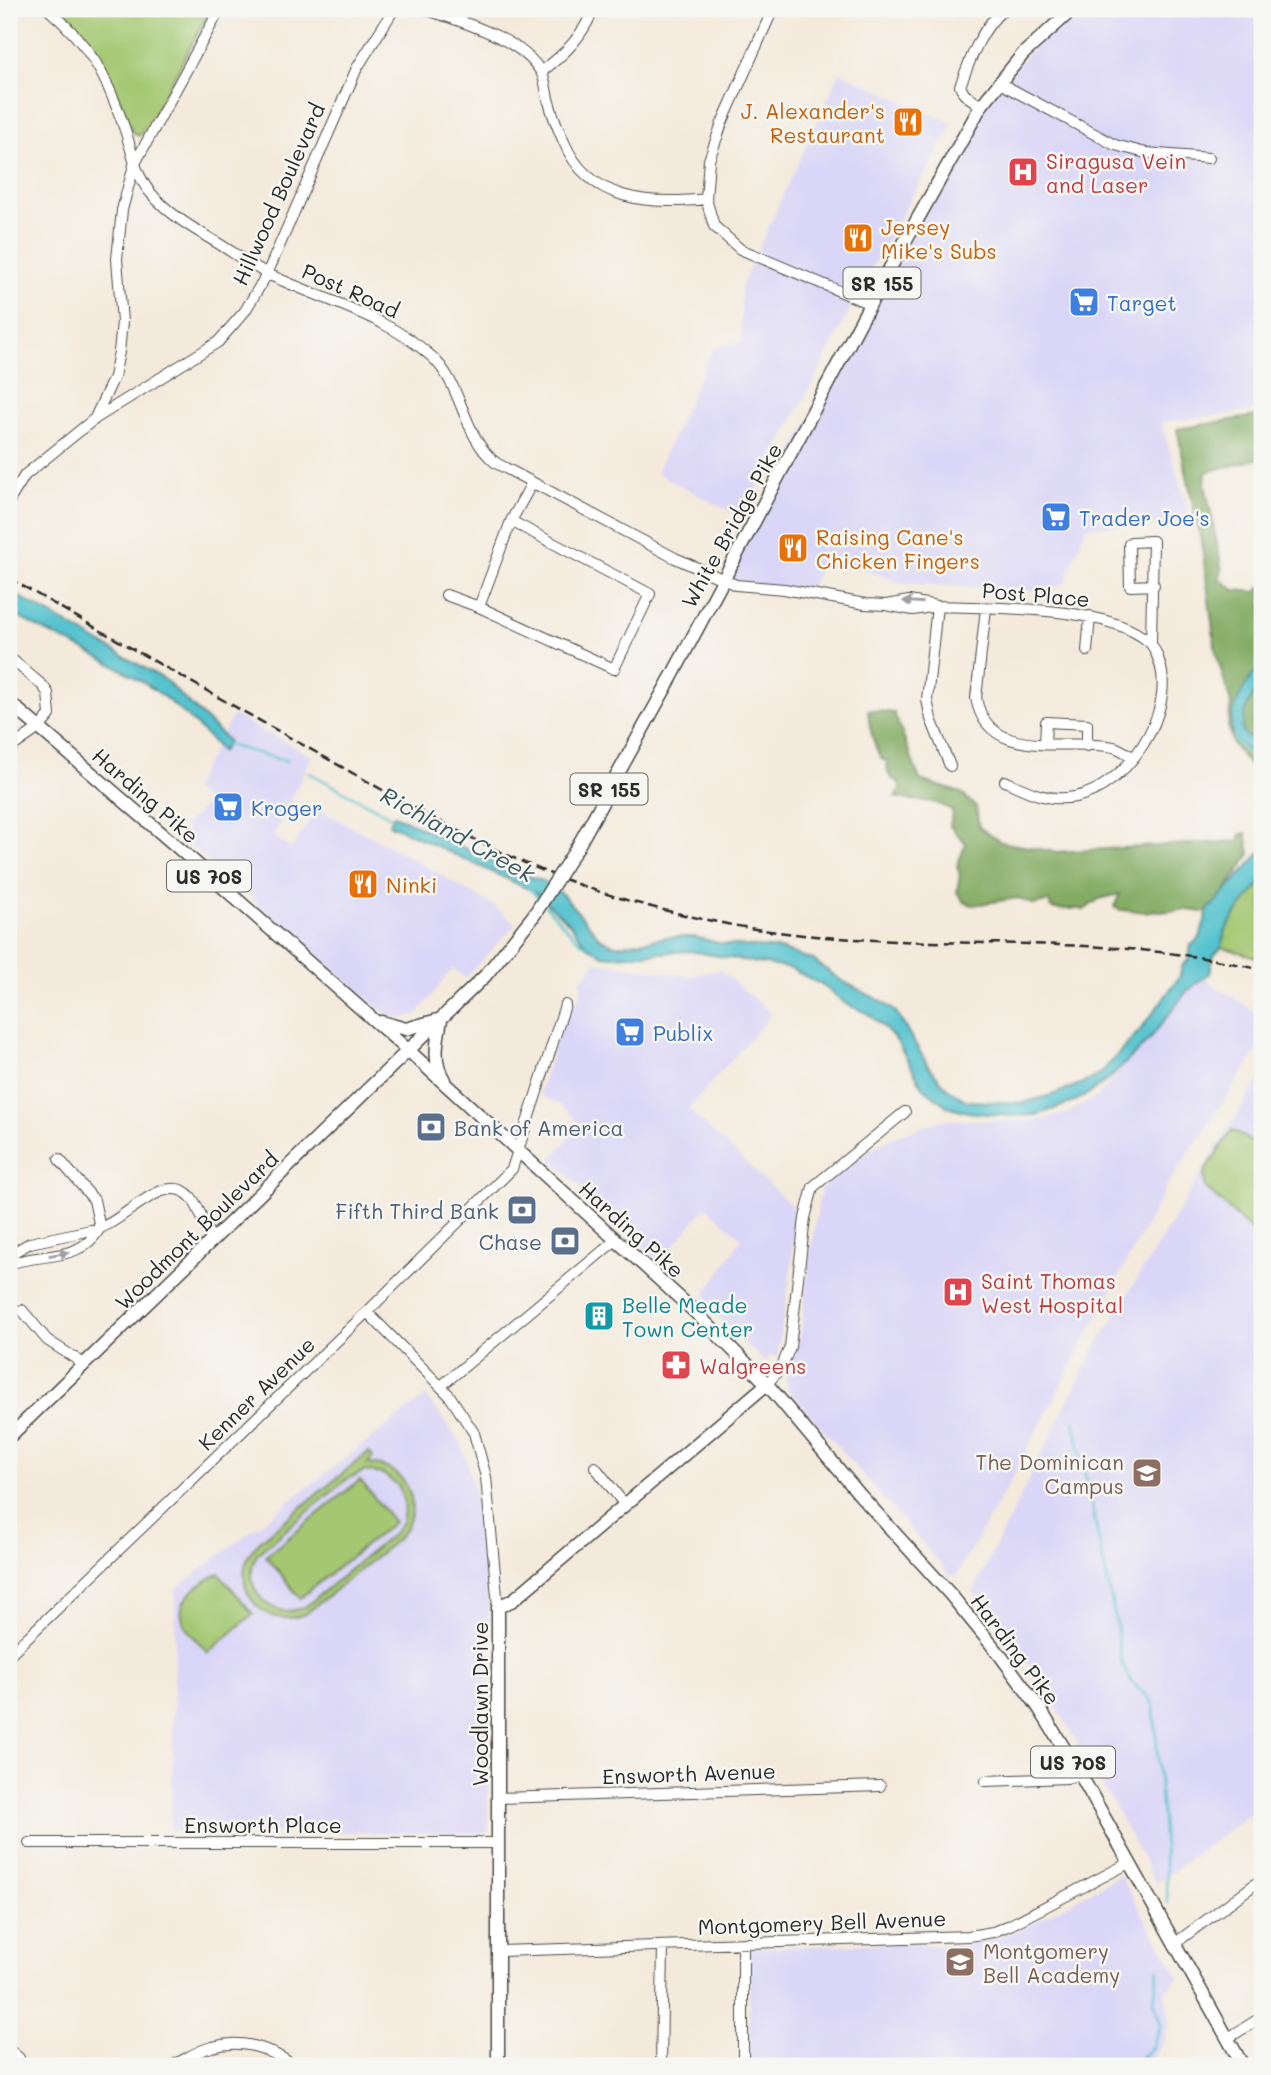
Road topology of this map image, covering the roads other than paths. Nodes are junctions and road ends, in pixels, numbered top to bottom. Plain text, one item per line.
1 (48, 9) edge
2 (220, 9) edge
3 (394, 9) edge
4 (425, 9) edge
5 (594, 9) edge
6 (773, 9) edge
7 (1004, 9) edge
8 (1073, 9) edge
9 (541, 72) junction
10 (998, 82) junction
11 (981, 106) junction
12 (1209, 158) dead end
13 (134, 165) junction
14 (706, 199) junction
15 (267, 274) junction
16 (870, 304) junction
17 (93, 421) junction
18 (532, 483) junction
19 (9, 501) edge
20 (512, 521) junction
21 (723, 580) junction
22 (1154, 585) junction
23 (446, 595) dead end
24 (937, 606) junction
25 (479, 607) junction
26 (986, 608) junction
27 (1090, 616) junction
28 (1151, 643) junction
29 (1087, 651) dead end
30 (9, 657) edge
31 (9, 702) edge
32 (39, 728) junction
33 (1045, 744) junction
34 (1087, 746) junction
35 (9, 749) edge
36 (1133, 757) junction
37 (950, 766) dead end
38 (1004, 782) dead end
39 (565, 1005) dead end
40 (373, 1019) junction
41 (441, 1019) junction
42 (409, 1051) junction
43 (450, 1089) junction
44 (905, 1112) dead end
45 (517, 1150) junction
46 (59, 1159) dead end
47 (100, 1228) junction
48 (616, 1240) junction
49 (213, 1241) junction
50 (9, 1255) edge
51 (9, 1264) edge
52 (22, 1310) dead end
53 (368, 1312) junction
54 (84, 1364) junction
55 (767, 1384) junction
56 (441, 1386) junction
57 (9, 1437) edge
58 (595, 1467) dead end
59 (625, 1505) junction
60 (498, 1607) junction
61 (9, 1655) edge
62 (1080, 1774) junction
63 (986, 1781) dead end
64 (880, 1786) dead end
65 (498, 1798) junction
66 (29, 1843) dead end
67 (498, 1843) junction
68 (1129, 1863) junction
69 (1262, 1880) edge
70 (743, 1944) junction
71 (1174, 1944) junction
72 (663, 1945) junction
73 (499, 1951) junction
74 (1262, 2017) edge
75 (1228, 2038) junction
76 (9, 2050) edge
77 (20, 2066) edge
78 (172, 2066) edge
79 (294, 2066) edge
80 (498, 2066) edge
81 (660, 2066) edge
82 (743, 2066) edge
83 (1243, 2066) edge

1 - 13 street, Post Road
2 - 13 street
3 - 15 street, Hillwood Boulevard
4 - 9 street
5 - 9 street
6 - 14 street
7 - 11 street
8 - 10 main road, White Bridge Pike / SR 155
9 - 14 street
10 - 11 main road, White Bridge Pike / SR 155
10 - 12 street
11 - 16 main road, White Bridge Pike / SR 155
13 - 15 street, Post Road
13 - 17 street
14 - 16 street
15 - 17 street, Hillwood Boulevard
15 - 18 street, Post Road
16 - 21 main road, White Bridge Pike / SR 155
17 - 19 street, Hillwood Boulevard
18 - 20 street
18 - 21 street, Post Road
20 - 25 street
20 - 25 street
21 - 24 street, Post Place
21 - 41 main road, White Bridge Pike / SR 155, bridge
22 - 22 street
22 - 28 street
23 - 25 street
24 - 26 street, Post Place
24 - 37 street
26 - 27 street, Post Place
26 - 33 street
27 - 28 street, Post Place
27 - 29 street
28 - 36 street
30 - 32 street
31 - 32 main road, Harding Pike / US 70S
32 - 35 street
32 - 40 main road, Harding Pike / US 70S
33 - 34 street
33 - 34 street
34 - 36 street
36 - 38 street
39 - 45 street, Kenner Avenue
40 - 41 main road
40 - 42 main road, Harding Pike / US 70S
41 - 42 main road, White Bridge Pike / SR 155
41 - 43 main road
42 - 43 main road, Harding Pike / US 70S
42 - 49 main road, Woodmont Boulevard
43 - 45 main road, Harding Pike / US 70S
44 - 55 street
45 - 48 main road, Harding Pike / US 70S
45 - 53 street, Kenner Avenue
46 - 47 street
47 - 49 street
47 - 50 street
51 -> 47 street
48 - 55 main road, Harding Pike / US 70S
48 - 56 street
49 - 54 main road, Woodmont Boulevard
52 - 54 street
53 - 56 street
53 - 61 street, Kenner Avenue
54 - 57 main road, Woodmont Boulevard
55 - 59 main road, Woodlawn Drive
55 - 62 main road, Harding Pike / US 70S
56 - 60 street
58 - 59 street
59 - 60 main road, Woodlawn Drive
60 - 65 main road, Woodlawn Drive
62 - 63 street
62 - 68 main road, Harding Pike / US 70S
64 - 65 street, Ensworth Avenue
65 - 67 main road, Woodlawn Drive
66 - 67 street, Ensworth Place
67 - 73 main road, Woodlawn Drive
68 - 70 street, Montgomery Bell Avenue
68 - 71 main road, Harding Pike / US 70S
69 - 71 street
70 - 72 street, Montgomery Bell Avenue
70 - 82 street
71 - 75 main road, US 70S
72 - 73 street, Montgomery Bell Avenue
72 - 81 street
73 - 80 main road, Woodlawn Drive
74 - 75 street
75 - 83 main road, US 70S
76 - 77 street
78 - 79 street

